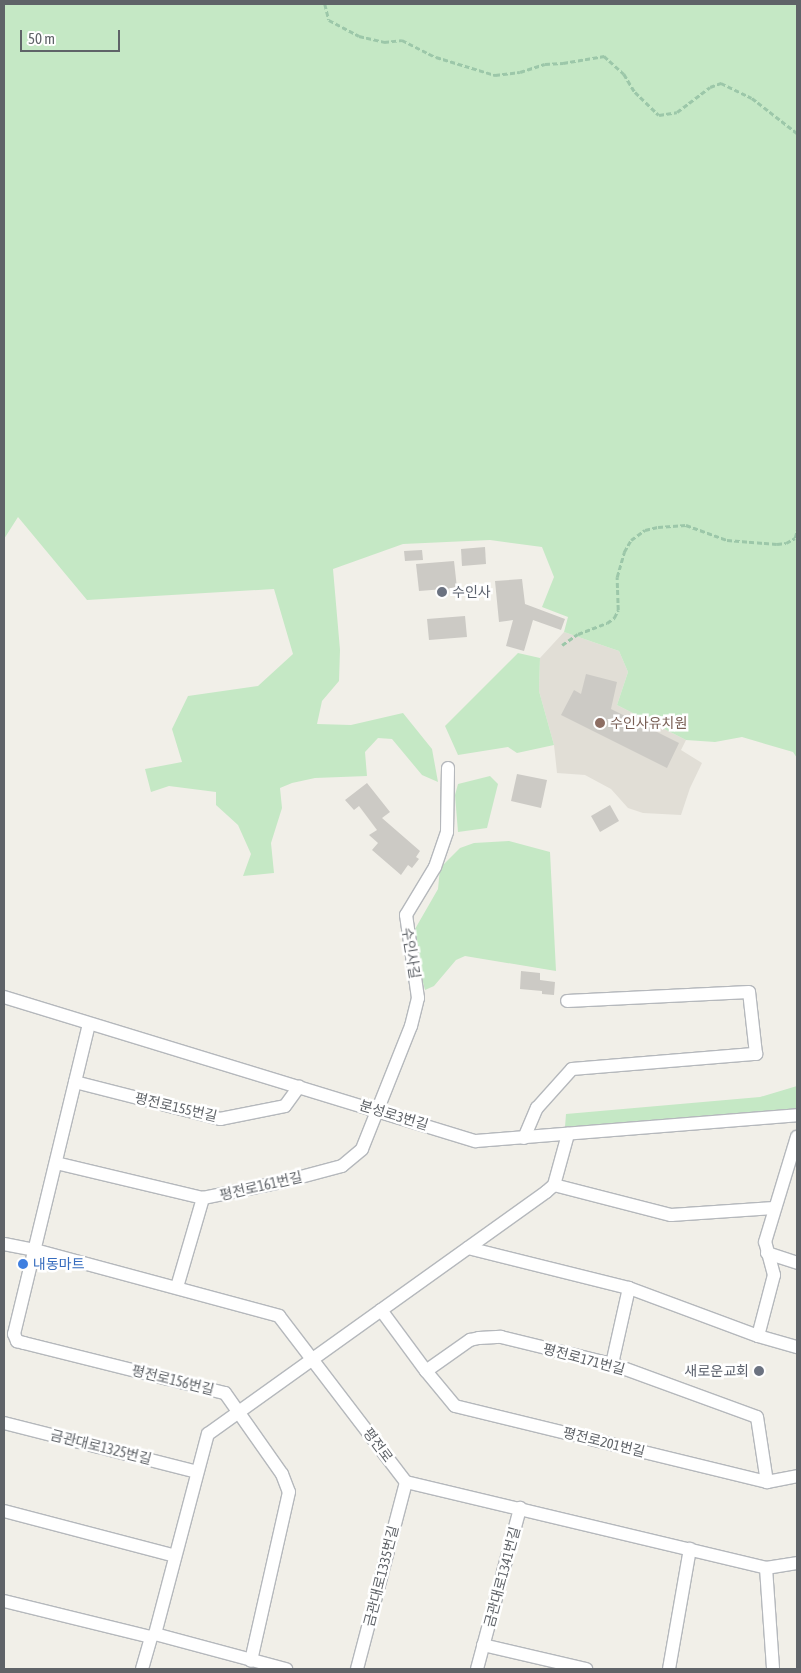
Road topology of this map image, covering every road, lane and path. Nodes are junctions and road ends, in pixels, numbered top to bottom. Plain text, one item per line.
1 (325, 4) edge
2 (797, 133) edge
3 (797, 530) edge
4 (562, 645) dead end
5 (448, 768) dead end
6 (4, 997) edge
7 (568, 1001) dead end
8 (89, 1024) junction
9 (75, 1082) junction
10 (298, 1087) junction
11 (377, 1110) junction
12 (797, 1115) edge
13 (568, 1134) junction
14 (797, 1137) edge
15 (524, 1138) junction
16 (795, 1152) edge
17 (56, 1162) junction
18 (554, 1185) junction
19 (203, 1198) junction
20 (774, 1208) junction
21 (4, 1244) edge
22 (468, 1248) junction
23 (35, 1250) junction
24 (767, 1253) junction
25 (797, 1263) edge
26 (177, 1287) junction
27 (629, 1288) junction
28 (381, 1310) junction
29 (758, 1336) junction
30 (797, 1347) edge
31 (313, 1358) junction
32 (612, 1364) junction
33 (426, 1372) junction
34 (238, 1412) junction
35 (4, 1423) edge
36 (197, 1472) junction
37 (797, 1476) edge
38 (406, 1482) junction
39 (767, 1482) junction
40 (520, 1508) junction
41 (4, 1511) edge
42 (690, 1548) junction
43 (175, 1556) junction
44 (797, 1562) edge
45 (766, 1568) junction
46 (4, 1601) edge
47 (153, 1636) junction
48 (483, 1646) junction
49 (250, 1661) junction
50 (142, 1669) edge
51 (286, 1669) edge
52 (357, 1669) edge
53 (477, 1669) edge
54 (586, 1669) edge
55 (669, 1669) edge
56 (773, 1669) edge

1 - 2 path
3 - 4 path
5 - 11 street, 수인사길
6 - 8 street, 분성로3번길
7 - 15 street
8 - 9 street
8 - 10 street, 분성로3번길
9 - 10 street, 평전로155번길
9 - 17 street
10 - 11 street, 분성로3번길
11 - 15 street, 분성로3번길
11 - 19 street, 평전로161번길
12 - 13 street, 분성로3번길
13 - 15 street, 분성로3번길
13 - 18 street
14 - 16 street
16 - 20 street
17 - 19 street
17 - 23 street
18 - 20 street
18 - 22 street
19 - 26 street, 평전로161번길
20 - 24 street
21 - 23 street, 평전로
22 - 27 street
22 - 28 street
23 - 26 street, 평전로
23 - 34 street, 평전로156번길
24 - 25 street
24 - 29 street
26 - 31 street, 평전로
27 - 29 street
27 - 32 street
28 - 31 street
28 - 33 street
29 - 30 street
31 - 34 street
31 - 38 street, 평전로
32 - 33 street, 평전로171번길
32 - 39 street, 평전로171번길
33 - 39 street, 평전로201번길
34 - 36 street
34 - 49 street, 평전로156번길
35 - 36 street, 금관대로1325번길
36 - 43 street
37 - 39 street, 평전로201번길
38 - 40 street
38 - 52 street, 금관대로1335번길
40 - 42 street
40 - 48 street, 금관대로1341번길
41 - 43 street
42 - 45 street
42 - 55 street
43 - 47 street
44 - 45 street
45 - 56 street
46 - 47 street
47 - 49 street
47 - 50 street
48 - 53 street, 금관대로1341번길
48 - 54 street, 금관대로1341번길
49 - 51 street

